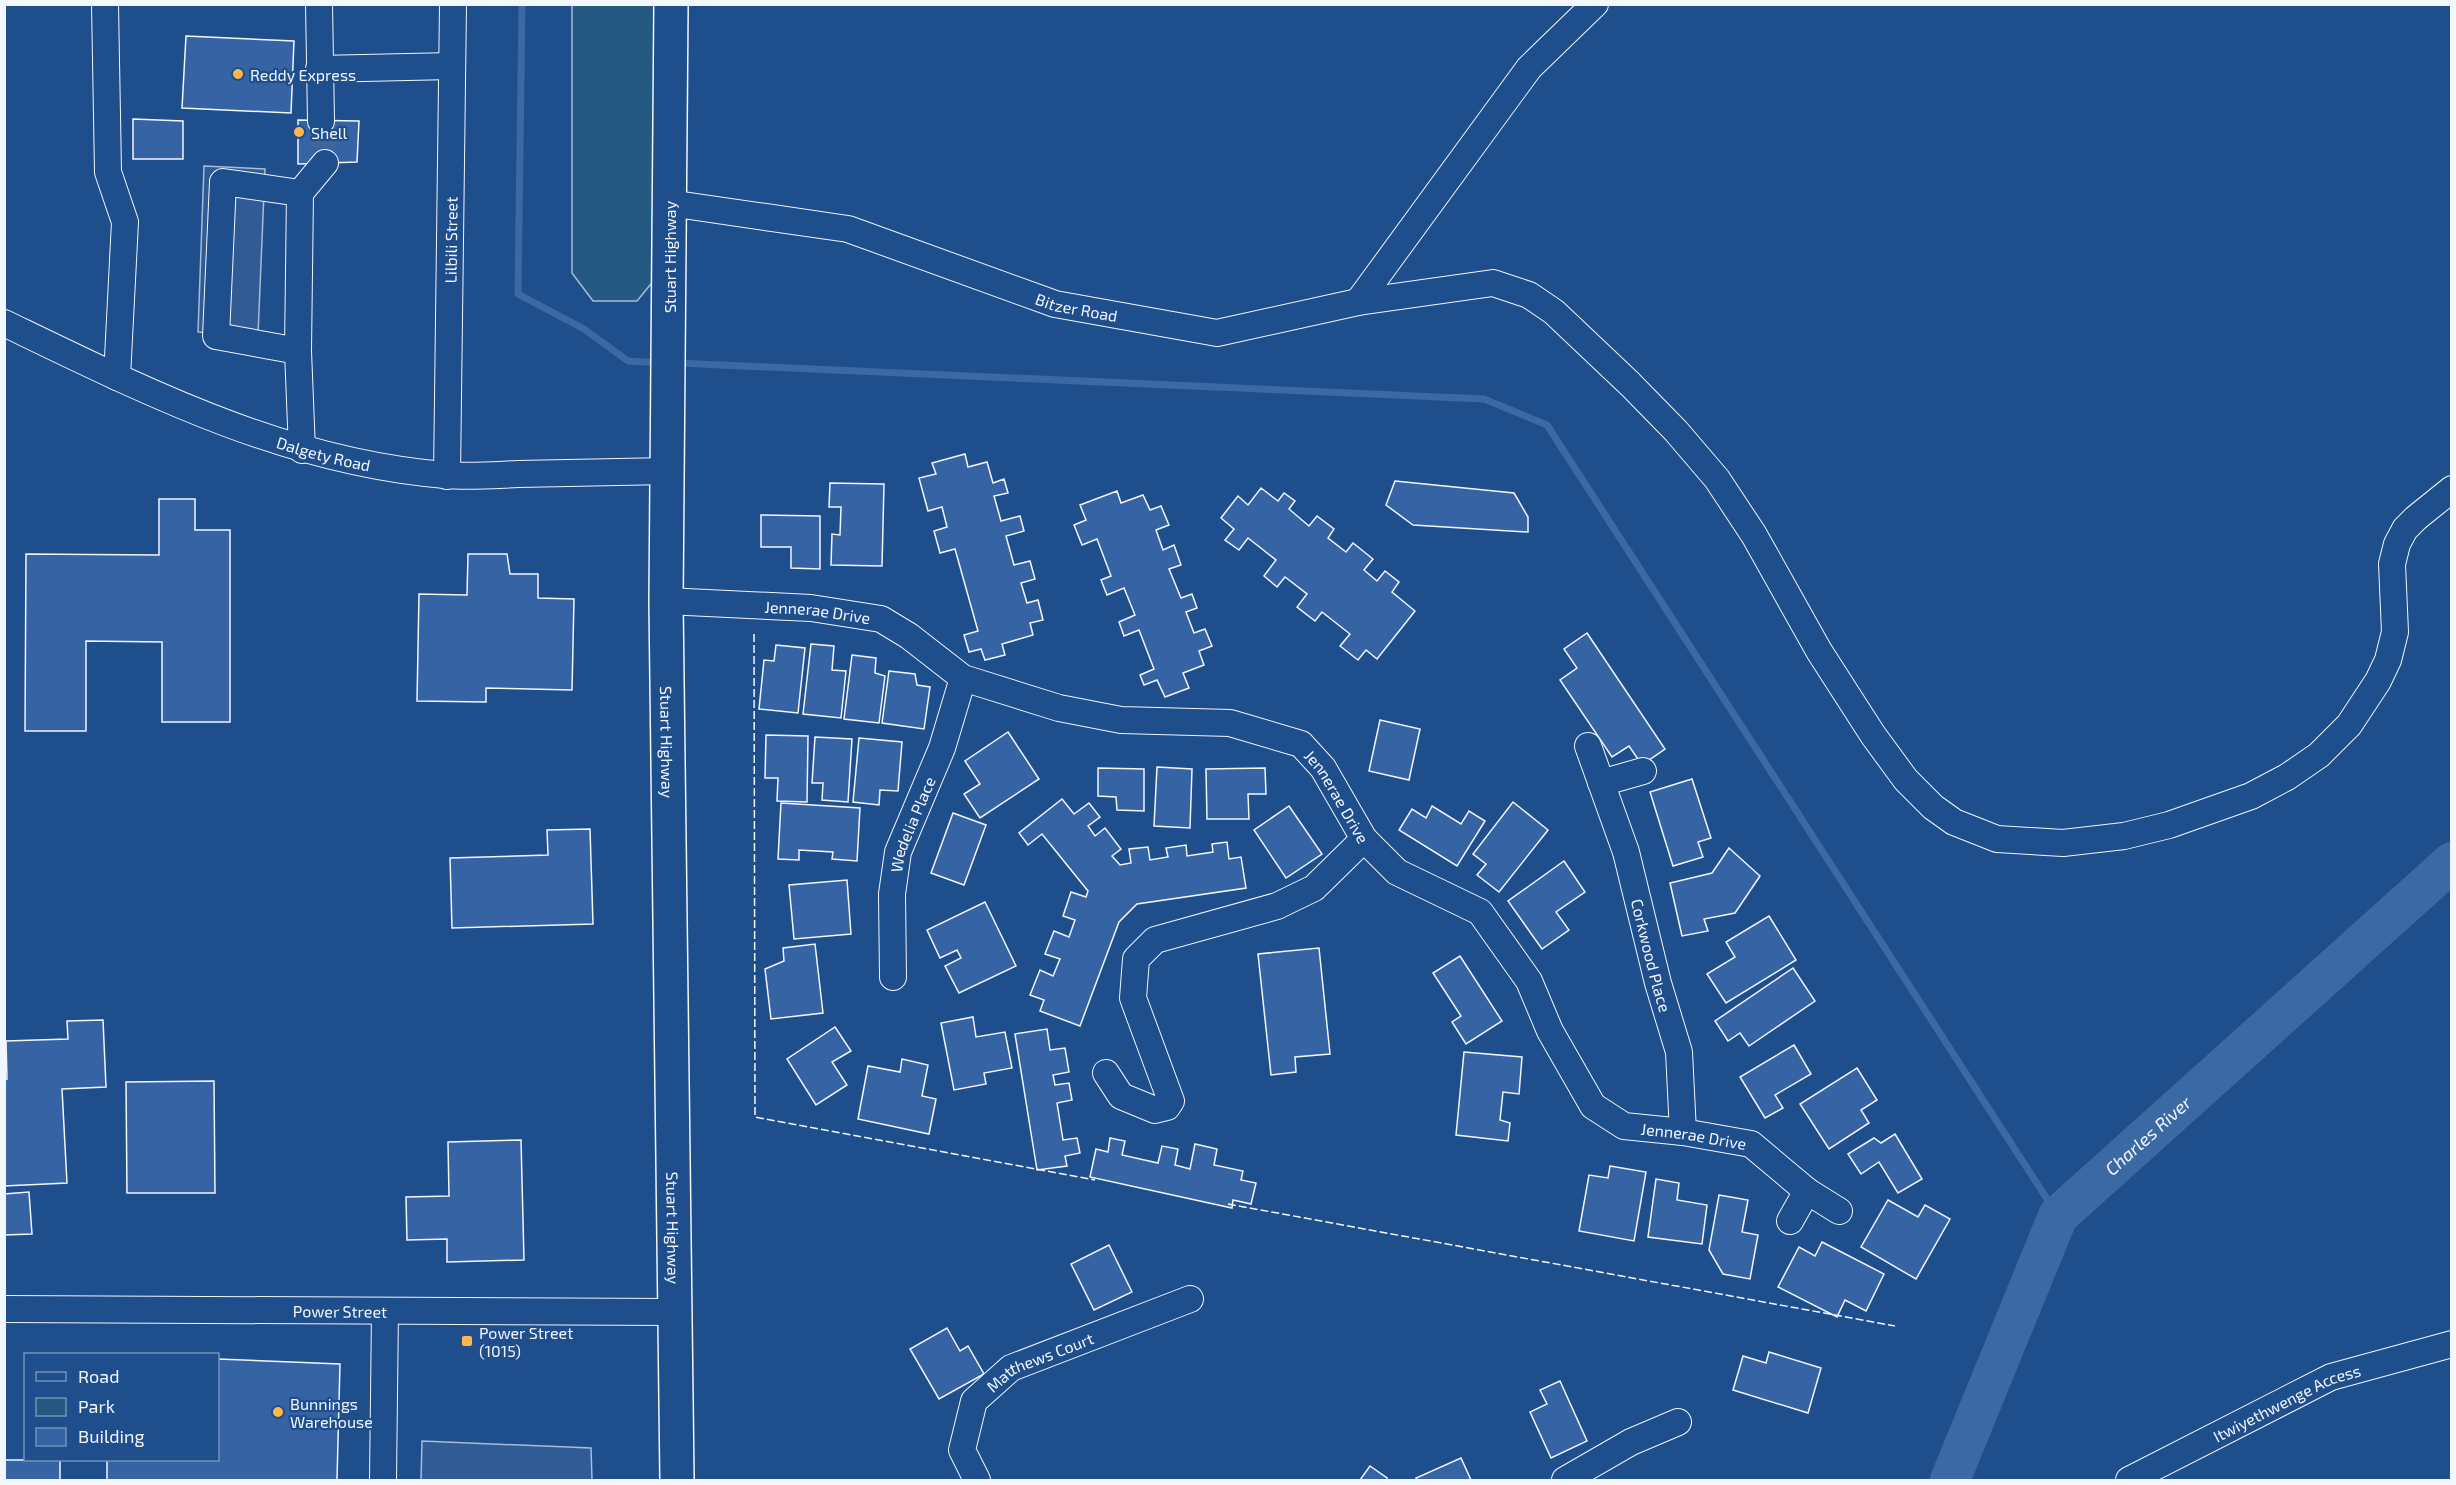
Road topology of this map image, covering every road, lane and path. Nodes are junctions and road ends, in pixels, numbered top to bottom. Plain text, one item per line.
1 (105, 4) edge
2 (319, 4) edge
3 (453, 4) edge
4 (671, 4) edge
5 (1595, 4) edge
6 (452, 66) junction
7 (319, 69) junction
8 (321, 121) tunnel mouth
9 (325, 163) dead end
10 (300, 193) junction
11 (669, 203) junction
12 (1358, 302) junction
13 (4, 323) edge
14 (298, 351) junction
15 (117, 377) junction
16 (302, 450) junction
17 (668, 471) junction
18 (447, 476) junction
19 (2451, 489) edge
20 (666, 601) junction
21 (963, 678) junction
22 (1588, 746) dead end
23 (1643, 771) dead end
24 (1601, 783) junction
25 (1364, 839) junction
26 (893, 977) dead end
27 (1106, 1073) dead end
28 (1683, 1132) junction
29 (1807, 1191) junction
30 (1839, 1211) dead end
31 (1790, 1221) dead end
32 (1190, 1299) dead end
33 (4, 1309) edge
34 (385, 1311) junction
35 (675, 1312) junction
36 (2451, 1344) edge
37 (1678, 1422) dead end
38 (383, 1480) edge
39 (677, 1480) edge
40 (976, 1480) edge
41 (1565, 1480) edge
42 (2129, 1480) edge

1 - 15 street
2 - 7 street
3 - 6 street, Lilbili Street
4 - 11 highway, Stuart Highway
5 - 12 street
6 - 7 street
6 - 18 street, Lilbili Street
7 - 8 street
9 - 10 street
10 - 14 street
10 - 14 street
11 - 12 street, Bitzer Road
11 - 17 highway, Stuart Highway
12 - 19 street, Bitzer Road
13 - 15 street, Dalgety Road
14 - 16 street
15 - 16 street, Dalgety Road
16 - 18 street, Dalgety Road
17 - 18 street, Dalgety Road
17 - 20 highway, Stuart Highway
20 - 21 street, Jennerae Drive
20 - 35 highway, Stuart Highway
21 - 25 street, Jennerae Drive
21 - 26 street, Wedelia Place
22 - 24 street, Corkwood Place
23 - 24 street
24 - 28 street, Corkwood Place
25 - 27 street
25 - 28 street, Jennerae Drive
28 - 29 street, Jennerae Drive
29 - 30 street, Jennerae Drive
29 - 31 street
32 - 40 street, Matthews Court
33 - 34 street, Power Street
34 - 35 street, Power Street
34 - 38 street
35 - 39 highway, Stuart Highway
36 - 42 street, Itwiyethwenge Access
37 - 41 street

